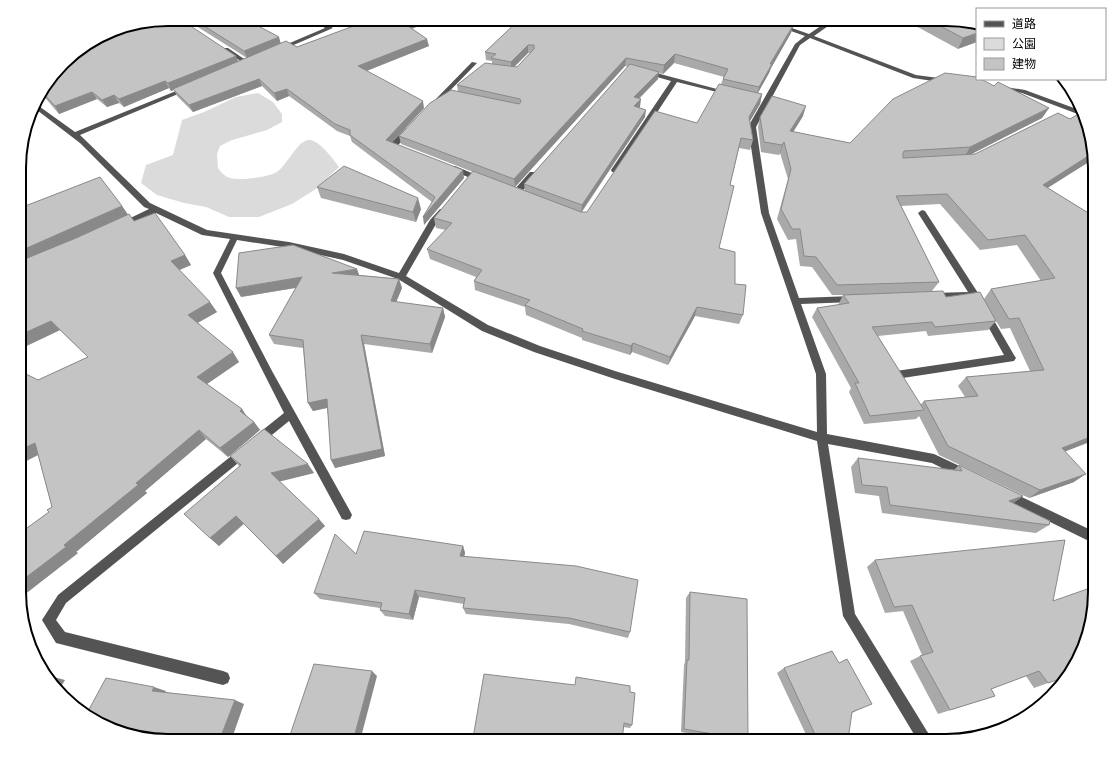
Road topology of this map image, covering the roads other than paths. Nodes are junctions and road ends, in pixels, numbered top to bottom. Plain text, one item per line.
1 (326, 26) edge
2 (781, 26) edge
3 (825, 26) edge
4 (810, 36) junction
5 (222, 47) edge
6 (274, 51) edge
7 (254, 60) edge
8 (247, 63) junction
9 (475, 65) dead end
10 (240, 66) edge
11 (634, 70) edge
12 (675, 80) junction
13 (953, 82) edge
14 (197, 84) edge
15 (992, 87) edge
16 (736, 95) edge
17 (39, 109) edge
18 (428, 109) edge
19 (1077, 113) edge
20 (413, 125) edge
21 (74, 135) junction
22 (407, 151) edge
23 (443, 165) edge
24 (538, 169) edge
25 (610, 178) edge
26 (487, 181) edge
27 (517, 192) edge
28 (448, 205) edge
29 (157, 209) junction
30 (922, 213) dead end
31 (115, 229) edge
32 (235, 237) junction
33 (401, 277) junction
34 (975, 295) junction
35 (920, 296) edge
36 (865, 298) edge
37 (795, 300) junction
38 (896, 375) edge
39 (290, 414) junction
40 (822, 438) junction
41 (976, 480) edge
42 (997, 490) edge
43 (346, 515) dead end
44 (1088, 535) edge
45 (223, 678) dead end
46 (922, 734) edge

1 - 6 street
2 - 4 street
3 - 4 street
4 - 13 street
4 - 37 street
5 - 8 street
7 - 8 street
8 - 10 street
9 - 18 street
11 - 12 street
12 - 16 street
12 - 25 street
14 - 21 street
15 - 19 street
17 - 21 street
20 - 22 street
21 - 29 street
23 - 26 street
24 - 27 street
28 - 33 street
29 - 31 street
29 - 32 street
30 - 34 street
32 - 33 street
32 - 39 street
33 - 40 street
34 - 35 street
34 - 38 street
36 - 37 street
37 - 40 street
39 - 43 street
39 - 45 street
40 - 41 street
40 - 46 street
42 - 44 street

